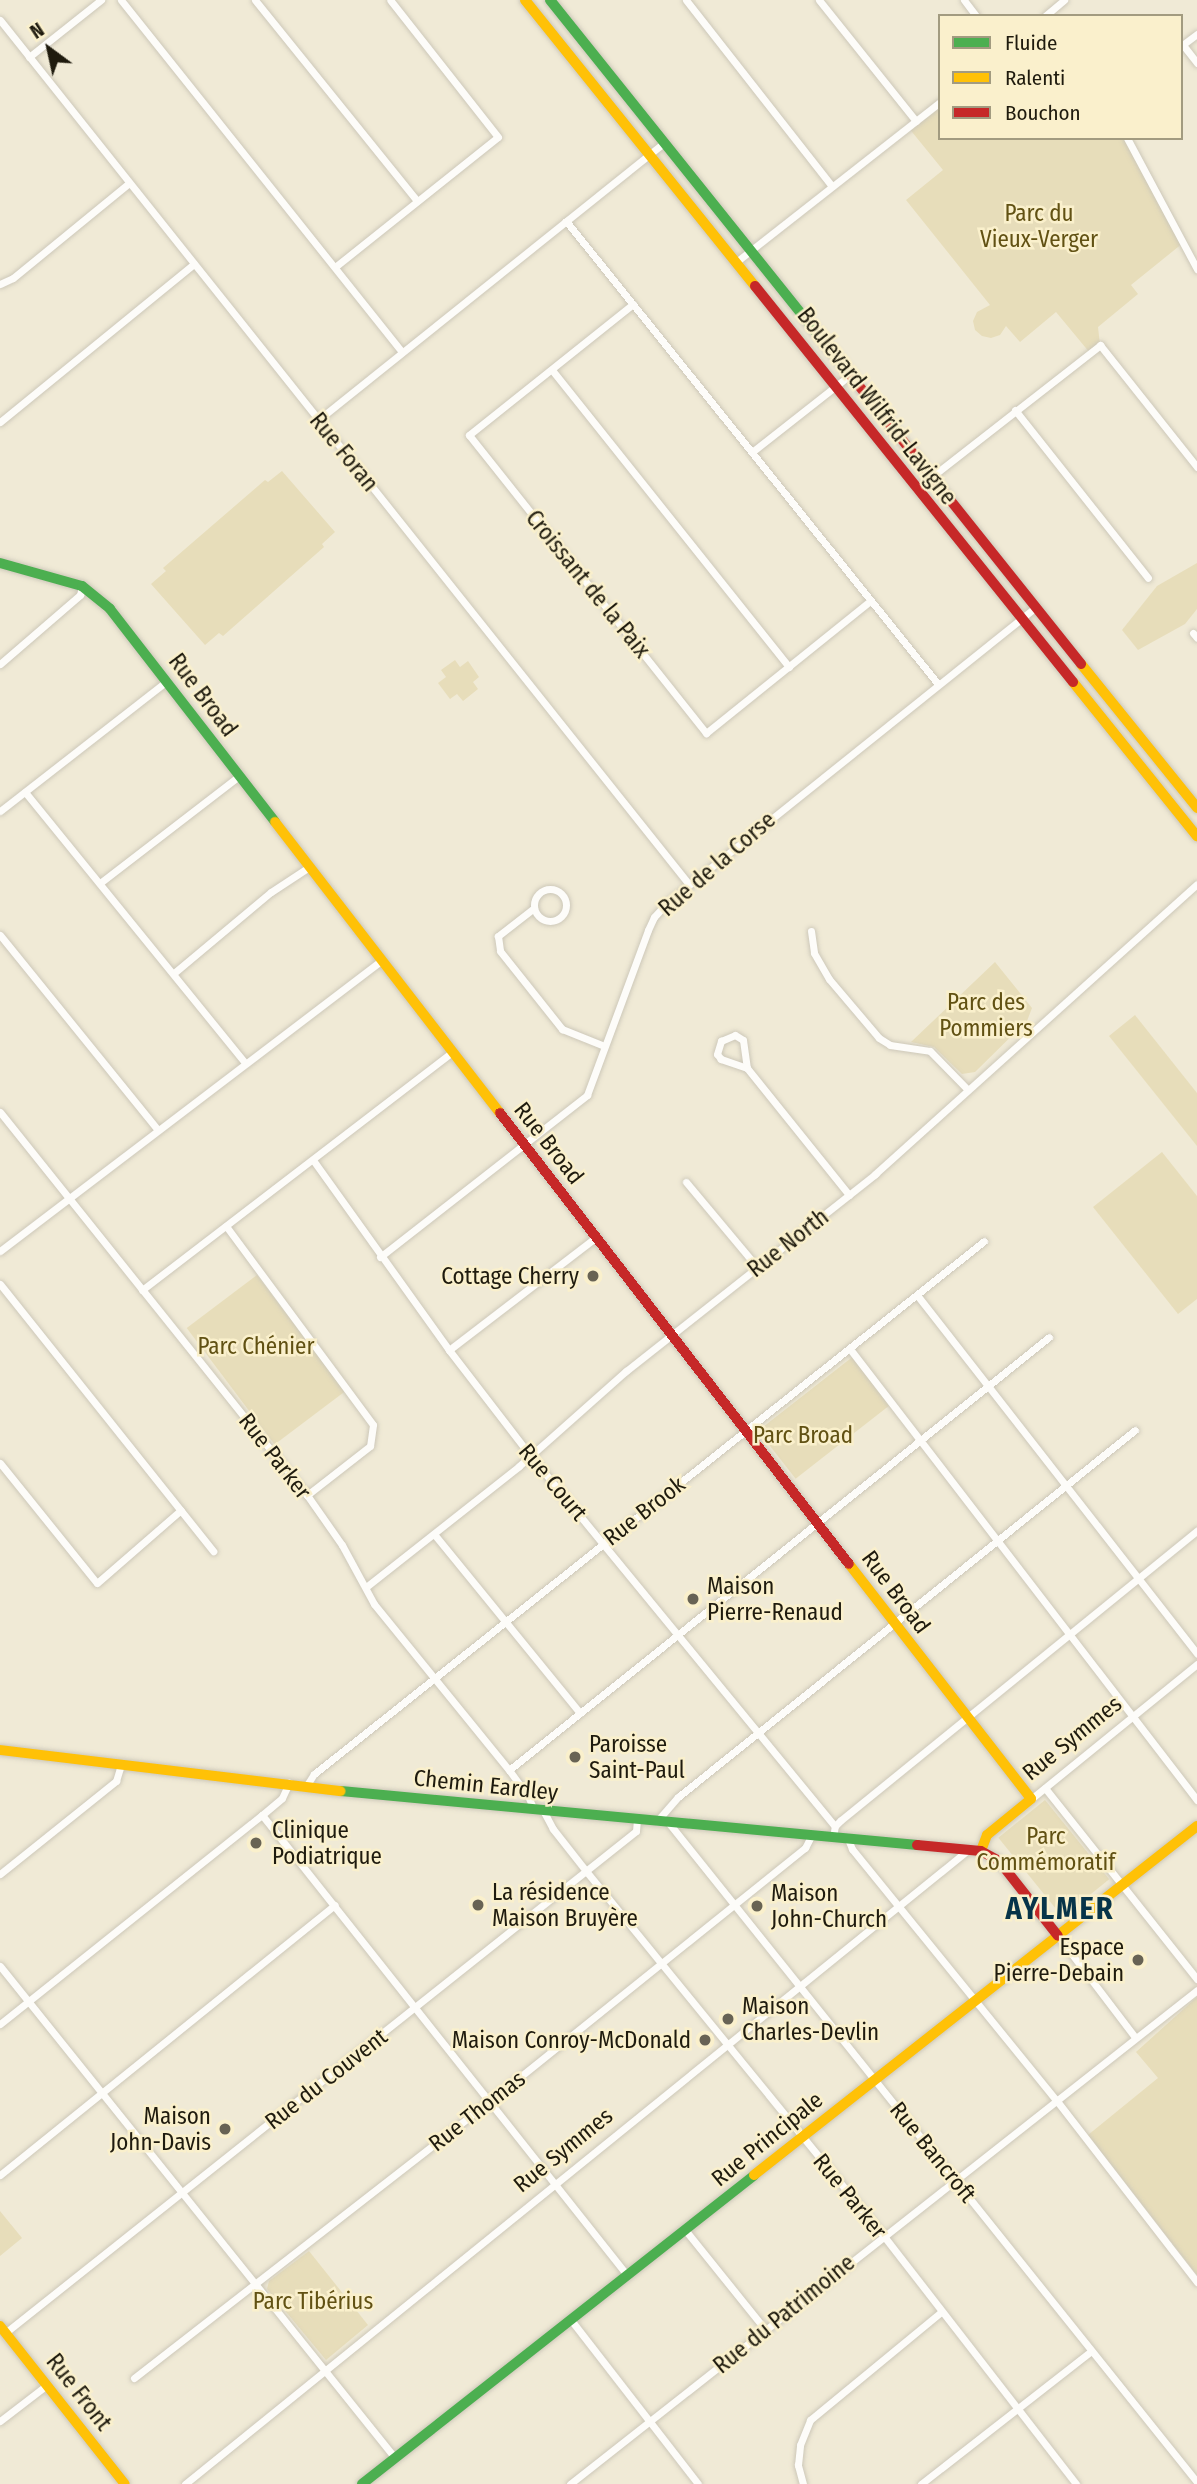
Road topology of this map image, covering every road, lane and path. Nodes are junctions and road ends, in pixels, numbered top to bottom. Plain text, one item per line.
1 (101, 0) edge
2 (121, 0) edge
3 (255, 0) edge
4 (390, 0) edge
5 (525, 0) edge
6 (550, 0) edge
7 (686, 0) edge
8 (819, 0) edge
9 (1064, 0) edge
10 (1047, 14) edge
11 (0, 20) edge
12 (1197, 33) edge
13 (1183, 45) edge
14 (1183, 47) edge
15 (29, 57) junction
16 (1197, 63) edge
17 (938, 104) edge
18 (916, 121) junction
19 (1127, 140) edge
20 (664, 143) junction
21 (649, 155) junction
22 (129, 183) junction
23 (832, 186) junction
24 (417, 201) junction
25 (566, 221) junction
26 (751, 251) junction
27 (736, 262) junction
28 (194, 264) junction
29 (335, 267) junction
30 (1197, 269) edge
31 (0, 284) edge
32 (633, 304) junction
33 (402, 352) junction
34 (552, 370) junction
35 (850, 375) junction
36 (835, 387) junction
37 (1015, 410) junction
38 (318, 420) junction
39 (0, 422) edge
40 (752, 452) junction
41 (1197, 467) edge
42 (932, 475) junction
43 (916, 489) junction
44 (0, 563) edge
45 (1148, 578) dead end
46 (82, 586) junction
47 (870, 601) junction
48 (1035, 608) junction
49 (1021, 619) junction
50 (0, 664) edge
51 (789, 667) junction
52 (166, 682) junction
53 (938, 684) junction
54 (239, 776) junction
55 (25, 792) junction
56 (1197, 808) edge
57 (0, 811) edge
58 (1197, 836) edge
59 (309, 867) junction
60 (100, 883) junction
61 (688, 883) junction
62 (1197, 884) edge
63 (534, 908) junction
64 (811, 931) dead end
65 (0, 935) edge
66 (381, 961) junction
67 (174, 974) junction
68 (604, 1046) junction
69 (451, 1053) junction
70 (244, 1063) junction
71 (747, 1068) junction
72 (968, 1090) junction
73 (0, 1112) edge
74 (157, 1129) junction
75 (524, 1144) junction
76 (313, 1160) junction
77 (687, 1182) dead end
78 (849, 1195) junction
79 (68, 1197) junction
80 (226, 1226) junction
81 (595, 1238) junction
82 (984, 1241) dead end
83 (0, 1251) edge
84 (380, 1257) junction
85 (757, 1268) junction
86 (0, 1284) edge
87 (142, 1290) junction
88 (917, 1295) junction
89 (673, 1335) junction
90 (1049, 1337) dead end
91 (850, 1349) junction
92 (449, 1350) junction
93 (989, 1386) junction
94 (1135, 1430) dead end
95 (746, 1431) junction
96 (920, 1440) junction
97 (530, 1455) junction
98 (0, 1463) edge
99 (1066, 1485) junction
100 (307, 1495) junction
101 (181, 1510) junction
102 (817, 1522) junction
103 (1197, 1531) edge
104 (433, 1534) junction
105 (997, 1541) junction
106 (604, 1542) junction
107 (213, 1550) dead end
108 (1138, 1579) junction
109 (366, 1587) junction
110 (506, 1621) junction
111 (894, 1624) junction
112 (679, 1633) junction
113 (1070, 1634) junction
114 (1197, 1654) edge
115 (1197, 1664) edge
116 (434, 1678) junction
117 (580, 1713) junction
118 (1132, 1716) junction
119 (968, 1717) junction
120 (759, 1734) junction
121 (0, 1750) edge
122 (121, 1765) junction
123 (509, 1770) junction
124 (289, 1782) junction
125 (307, 1785) junction
126 (1045, 1788) junction
127 (1031, 1799) junction
128 (1197, 1800) edge
129 (539, 1811) junction
130 (262, 1815) junction
131 (637, 1820) junction
132 (663, 1822) junction
133 (1197, 1826) edge
134 (834, 1832) junction
135 (811, 1836) junction
136 (848, 1839) junction
137 (969, 1850) junction
138 (981, 1851) junction
139 (586, 1871) junction
140 (0, 1874) edge
141 (1123, 1884) junction
142 (335, 1905) junction
143 (734, 1906) junction
144 (897, 1906) junction
145 (1058, 1936) junction
146 (661, 1963) junction
147 (0, 1966) edge
148 (1197, 1979) edge
149 (798, 1985) junction
150 (1197, 1990) edge
151 (975, 2001) junction
152 (28, 2002) junction
153 (415, 2008) junction
154 (0, 2024) edge
155 (1135, 2037) junction
156 (727, 2044) junction
157 (875, 2080) junction
158 (101, 2094) junction
159 (1057, 2101) junction
160 (489, 2102) junction
161 (802, 2138) junction
162 (0, 2175) edge
163 (956, 2179) junction
164 (554, 2185) junction
165 (182, 2194) junction
166 (686, 2231) junction
167 (883, 2235) junction
168 (627, 2275) junction
169 (1197, 2282) edge
170 (256, 2284) junction
171 (941, 2312) junction
172 (571, 2320) junction
173 (764, 2328) junction
174 (3, 2329) edge
175 (1091, 2351) junction
176 (325, 2371) junction
177 (134, 2378) dead end
178 (47, 2385) junction
179 (1017, 2409) junction
180 (0, 2421) edge
181 (649, 2423) junction
182 (396, 2458) junction
183 (801, 2482) edge
184 (1197, 2482) edge
185 (125, 2484) edge
186 (185, 2484) edge
187 (362, 2484) edge
188 (569, 2484) edge
189 (698, 2484) edge
190 (921, 2484) edge
191 (1076, 2484) edge

1 - 15 street
2 - 29 street
3 - 24 street
4 - 24 street
5 - 21 main road, Boulevard Wilfrid-Lavigne
6 - 20 main road, Boulevard Wilfrid-Lavigne
7 - 23 street
8 - 18 street
9 - 10 street
11 - 15 street, Rue Foran
12 - 13 street
14 - 16 street
15 - 22 street, Rue Foran
17 - 18 street
18 - 23 street
19 - 30 street
20 - 21 street
20 - 26 main road, Boulevard Wilfrid-Lavigne
21 - 25 street
21 - 27 main road, Boulevard Wilfrid-Lavigne
22 - 28 street, Rue Foran
22 - 31 street
23 - 26 street
24 - 29 street
25 - 32 street
25 - 33 street
26 - 27 street
26 - 35 main road, Boulevard Wilfrid-Lavigne
27 - 36 main road, Boulevard Wilfrid-Lavigne
28 - 38 street, Rue Foran
28 - 39 street
29 - 33 street
32 - 34 street, Croissant de la Paix
32 - 40 street
33 - 38 street
34 - 51 street
34 - 51 street, Croissant de la Paix
35 - 36 street
35 - 42 main road, Boulevard Wilfrid-Lavigne
36 - 40 street
36 - 43 main road, Boulevard Wilfrid-Lavigne
37 - 41 street
37 - 42 street
37 - 45 street
38 - 61 street, Rue Foran
40 - 47 street
42 - 43 street
42 - 48 main road, Boulevard Wilfrid-Lavigne
43 - 49 main road, Boulevard Wilfrid-Lavigne
44 - 46 main road, Rue Broad
46 - 50 street
46 - 52 main road, Rue Broad
47 - 51 street, Croissant de la Paix
47 - 53 street
48 - 49 street, Rue de la Corse
48 - 56 main road, Boulevard Wilfrid-Lavigne
49 - 53 street, Rue de la Corse
49 - 58 main road, Boulevard Wilfrid-Lavigne
52 - 54 main road, Rue Broad
52 - 55 street
53 - 61 street, Rue de la Corse
54 - 59 main road, Rue Broad
54 - 60 street
55 - 57 street
55 - 60 street
59 - 66 main road, Rue Broad
59 - 67 street
60 - 67 street
61 - 68 street, Rue de la Corse
62 - 72 street, Rue North
63 - 63 street
63 - 68 street
64 - 72 street
65 - 74 street
66 - 69 main road, Rue Broad
66 - 70 street
67 - 70 street
68 - 75 street, Rue de la Corse
69 - 75 main road, Rue Broad
69 - 76 street
70 - 74 street
71 - 71 street
71 - 78 street
72 - 78 street, Rue North
73 - 79 street, Rue Parker
74 - 79 street
75 - 81 main road, Rue Broad
75 - 84 street, Rue de la Corse
76 - 80 street
76 - 84 street, Rue Court
77 - 85 street
78 - 85 street, Rue North
79 - 83 street
79 - 87 street, Rue Parker
80 - 87 street
80 - 100 street
81 - 89 main road, Rue Broad
81 - 92 street
82 - 88 street, Rue Brook
84 - 92 street, Rue Court
85 - 89 street, Rue North
86 - 101 street
87 - 100 street, Rue Parker
88 - 91 street, Rue Brook
88 - 93 street
89 - 95 main road, Rue Broad
89 - 97 street, Rue North
90 - 93 street
91 - 95 street, Rue Brook
91 - 96 street
92 - 97 street, Rue Court
93 - 96 street
93 - 99 street
94 - 99 street
95 - 102 main road, Rue Broad
95 - 106 street, Rue Brook
96 - 102 street
96 - 105 street
97 - 104 street, Rue North
97 - 106 street, Rue Court
98 - 101 street
99 - 105 street
99 - 108 street
100 - 109 street, Rue Parker
101 - 107 street
102 - 111 main road, Rue Broad
102 - 112 street
103 - 108 street
104 - 109 street, Rue North
104 - 110 street
105 - 111 street
105 - 113 street
106 - 110 street, Rue Brook
106 - 112 street, Rue Court
108 - 113 street
108 - 114 street
109 - 116 street, Rue Parker
110 - 116 street, Rue Brook
110 - 117 street
111 - 119 main road, Rue Broad
111 - 120 street
112 - 117 street
112 - 120 street, Rue Court
113 - 118 street
113 - 119 street
115 - 118 street, Rue Symmes
116 - 123 street, Rue Parker
116 - 125 street, Rue Brook
117 - 123 street
118 - 126 street, Rue Symmes
118 - 128 street
119 - 127 main road, Rue Broad
119 - 134 street
120 - 132 street
120 - 134 street, Rue Court
121 - 122 main road, Chemin Eardley
122 - 124 main road, Chemin Eardley
122 - 140 street
123 - 129 street, Rue Parker
124 - 125 main road, Chemin Eardley
124 - 130 street
125 - 129 main road, Chemin Eardley
126 - 127 street, Rue Symmes
126 - 141 street
127 - 138 main road, Rue Symmes
129 - 131 main road, Chemin Eardley
129 - 139 street, Rue Parker
130 - 142 street
130 - 152 street
131 - 132 main road, Chemin Eardley
131 - 139 street, Rue du Couvent
132 - 135 main road, Chemin Eardley
132 - 143 street, Rue Bancroft
133 - 141 main road, Rue Principale
134 - 135 main road, Chemin Eardley
134 - 136 main road, Chemin Eardley
135 - 143 street, Rue Thomas
136 - 137 main road, Chemin Eardley
136 - 144 street
137 - 138 main road, Chemin Eardley
137 - 144 street, Rue Symmes
138 - 145 main road
139 - 146 street, Rue Parker
139 - 153 street, Rue du Couvent
141 - 145 main road, Rue Principale
141 - 148 street
142 - 153 street
142 - 158 street
143 - 146 street, Rue Thomas
143 - 149 street, Rue Bancroft
144 - 149 street, Rue Symmes
144 - 151 street
145 - 151 main road, Rue Principale
145 - 155 street
146 - 156 street, Rue Parker
146 - 160 street, Rue Thomas
147 - 152 street
149 - 156 street, Rue Symmes
149 - 157 street, Rue Bancroft
150 - 155 street, Rue du Patrimoine
151 - 157 main road, Rue Principale
151 - 159 street
152 - 154 street
152 - 158 street
153 - 160 street
153 - 165 street, Rue du Couvent
155 - 159 street, Rue du Patrimoine
156 - 161 street, Rue Parker
156 - 164 street, Rue Symmes
157 - 161 main road, Rue Principale
157 - 163 street, Rue Bancroft
158 - 162 street
158 - 165 street
159 - 163 street, Rue du Patrimoine
159 - 169 street
160 - 164 street
160 - 170 street, Rue Thomas
161 - 166 main road, Rue Principale
161 - 167 street, Rue Parker
163 - 167 street, Rue du Patrimoine
163 - 175 street, Rue Bancroft
164 - 168 street
164 - 176 street, Rue Symmes
165 - 170 street
165 - 174 street, Rue du Couvent
166 - 168 main road, Rue Principale
166 - 173 street
167 - 171 street, Rue Parker
167 - 173 street, Rue du Patrimoine
168 - 172 main road, Rue Principale
170 - 176 street
170 - 177 street, Rue Thomas
171 - 179 street, Rue Parker
171 - 183 street
172 - 181 street
172 - 182 main road, Rue Principale
173 - 181 street, Rue du Patrimoine
174 - 178 main road, Rue Front
175 - 179 street
175 - 184 street, Rue Bancroft
176 - 182 street
176 - 186 street, Rue Symmes
178 - 180 street
178 - 185 main road, Rue Front
179 - 190 street
179 - 191 street, Rue Parker
181 - 188 street, Rue du Patrimoine
181 - 189 street
182 - 187 main road, Rue Principale

